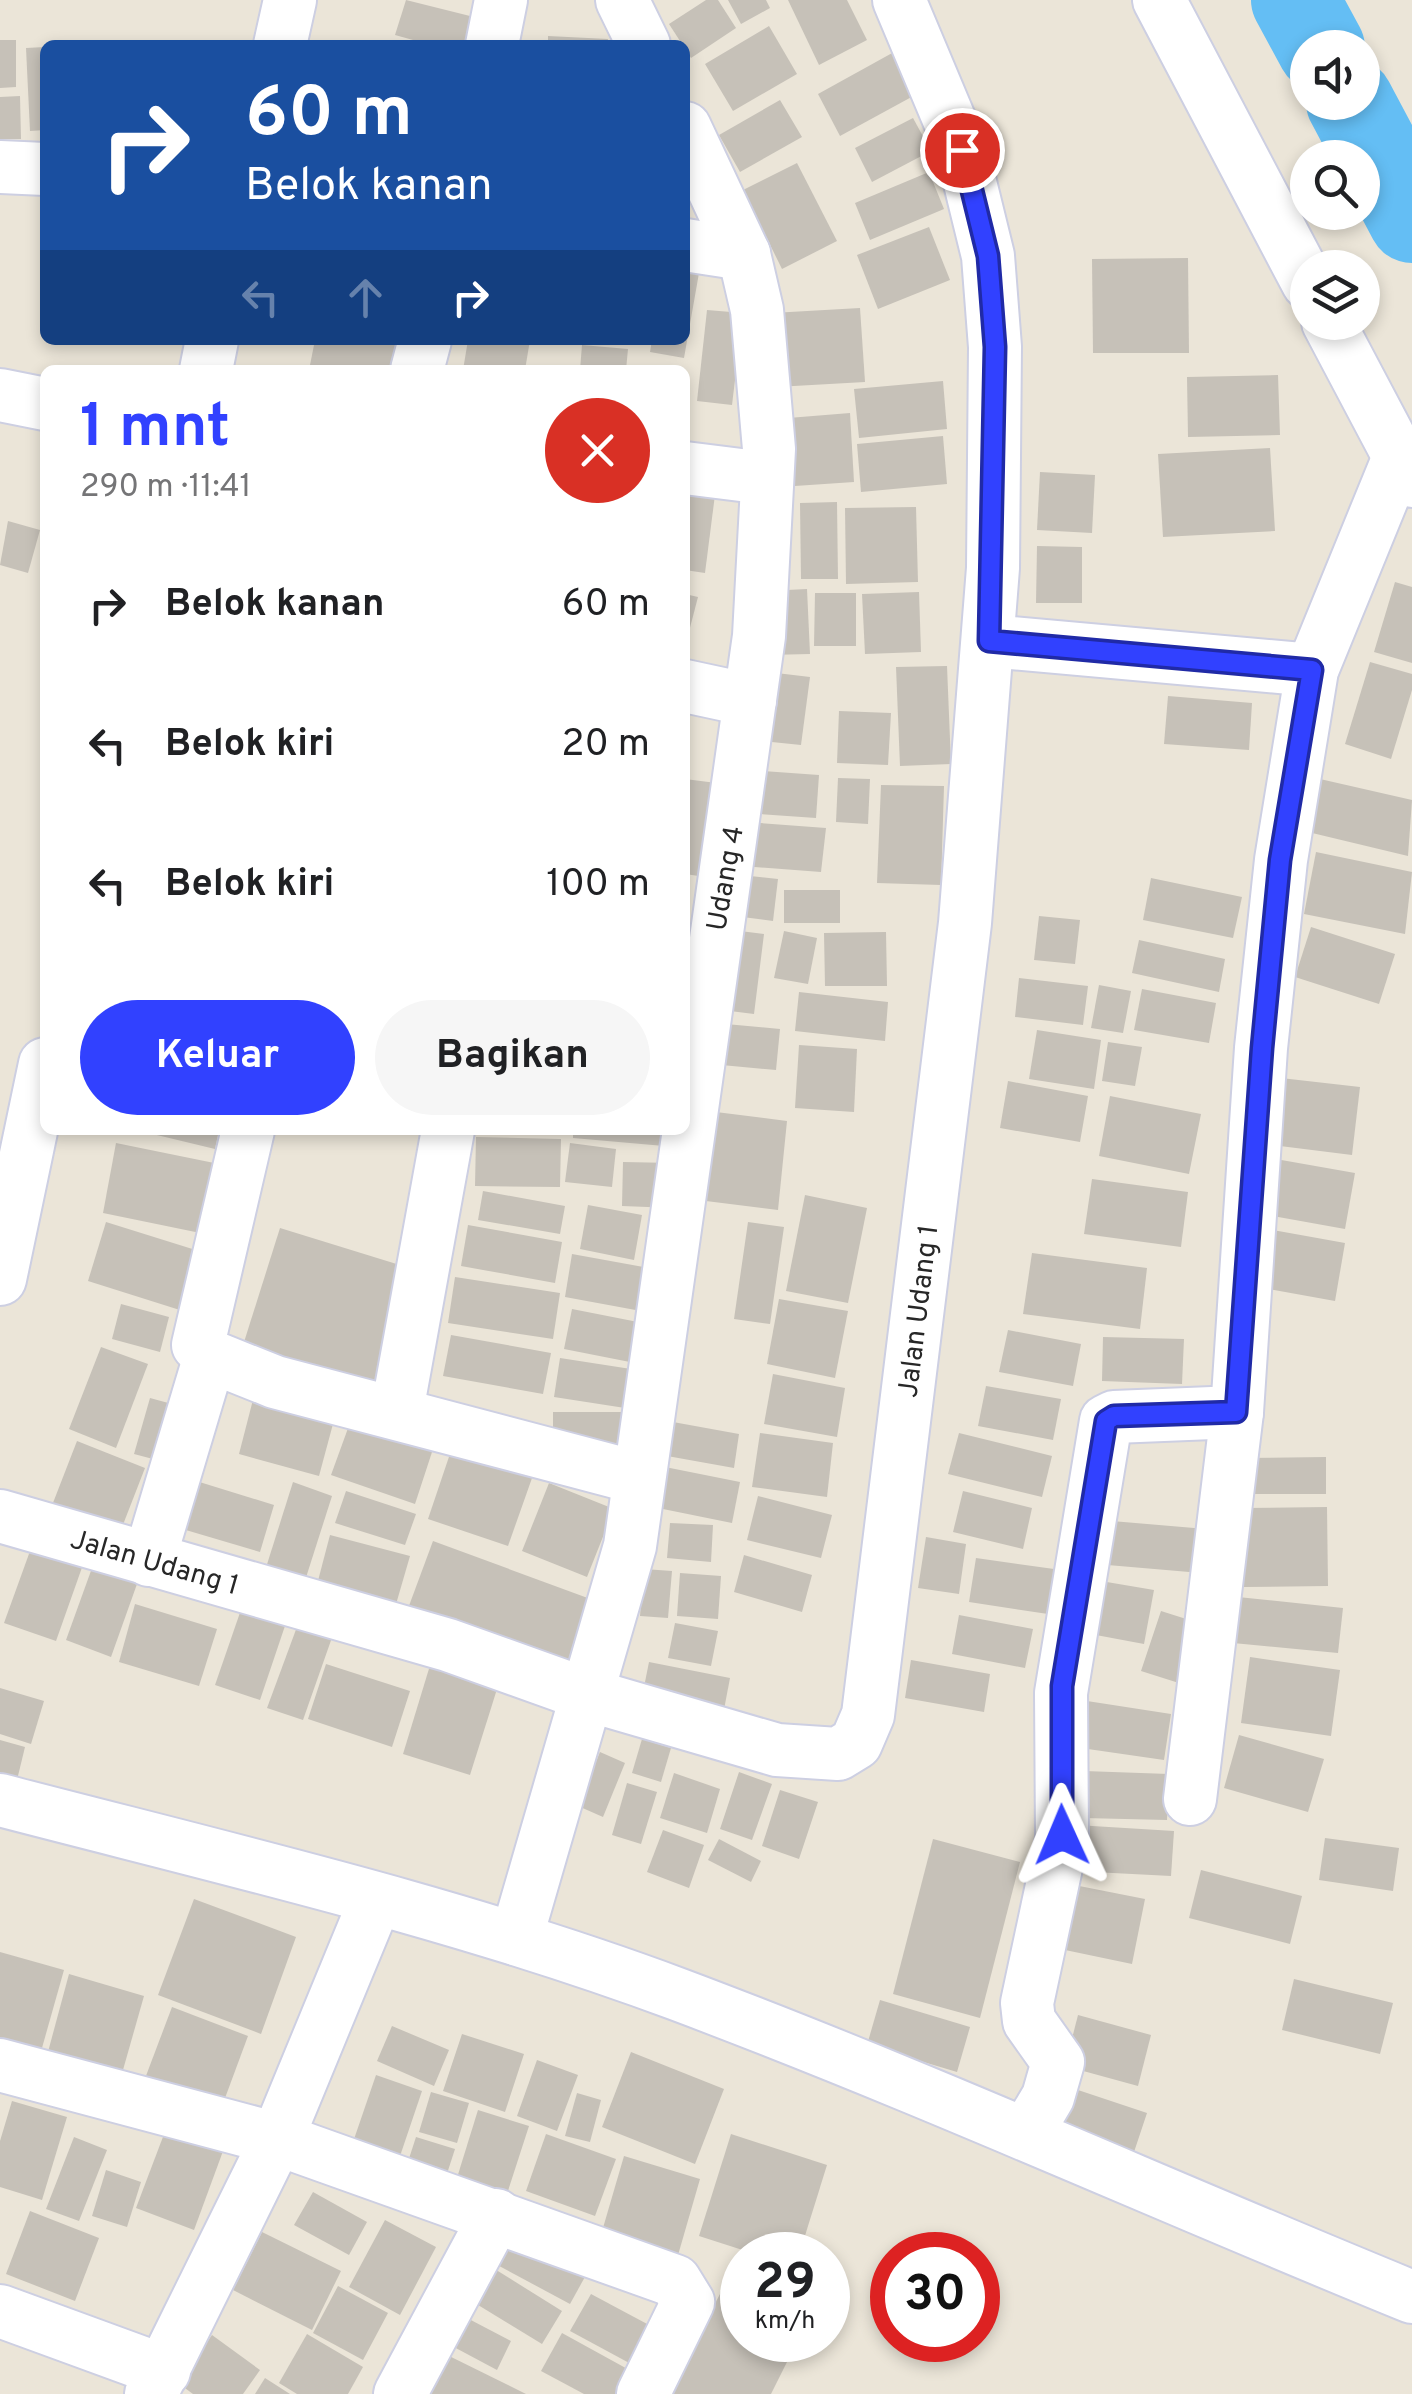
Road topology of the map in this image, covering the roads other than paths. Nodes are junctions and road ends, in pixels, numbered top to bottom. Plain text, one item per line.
1 (290, 0) edge
2 (501, 0) edge
3 (622, 0) edge
4 (899, 0) edge
5 (1159, 0) edge
6 (281, 40) edge
7 (493, 40) edge
8 (642, 40) edge
9 (690, 139) edge
10 (0, 166) edge
11 (40, 168) edge
12 (690, 246) edge
13 (1291, 250) edge
14 (744, 254) junction
15 (1338, 340) edge
16 (0, 395) edge
17 (40, 403) edge
18 (690, 469) edge
19 (1406, 469) edge
20 (765, 478) junction
21 (989, 641) junction
22 (1312, 670) junction
23 (690, 687) edge
24 (750, 700) junction
25 (702, 901) edge
26 (690, 1011) edge
27 (40, 1088) edge
28 (247, 1135) edge
29 (447, 1135) edge
30 (676, 1135) edge
31 (0, 1279) edge
32 (210, 1356) junction
33 (397, 1411) junction
34 (1236, 1412) junction
35 (639, 1478) junction
36 (0, 1516) edge
37 (148, 1560) junction
38 (585, 1694) junction
39 (1190, 1799) dead end
40 (0, 1800) edge
41 (376, 1899) junction
42 (516, 1939) junction
43 (0, 2066) edge
44 (1026, 2134) junction
45 (277, 2139) junction
46 (496, 2215) junction
47 (1412, 2297) edge
48 (0, 2311) edge
49 (158, 2383) edge
50 (400, 2394) edge
51 (642, 2394) edge

1 - 6 street
2 - 7 street
3 - 8 street
4 - 21 street, Jalan Udang 1
5 - 13 street
9 - 14 street, Udang 4
10 - 11 street
12 - 14 street
14 - 20 street, Udang 4
15 - 19 street
16 - 17 street
18 - 20 street
19 - 22 street
20 - 24 street, Udang 4
21 - 22 street
21 - 38 street, Jalan Udang 1
22 - 34 street
23 - 24 street
24 - 25 street, Udang 4
25 - 26 street, Udang 4
27 - 31 street
28 - 32 street
29 - 33 street
30 - 35 street, Udang 4
32 - 33 street
32 - 37 street
33 - 35 street
34 - 39 street
34 - 44 street
35 - 38 street, Udang 4
36 - 37 street, Jalan Udang 1
37 - 38 street, Jalan Udang 1
38 - 42 street, Udang 4
40 - 41 street
41 - 42 street
41 - 45 street
42 - 44 street
43 - 45 street
44 - 47 street
45 - 46 street
45 - 49 street
46 - 50 street
46 - 51 street
48 - 49 street

